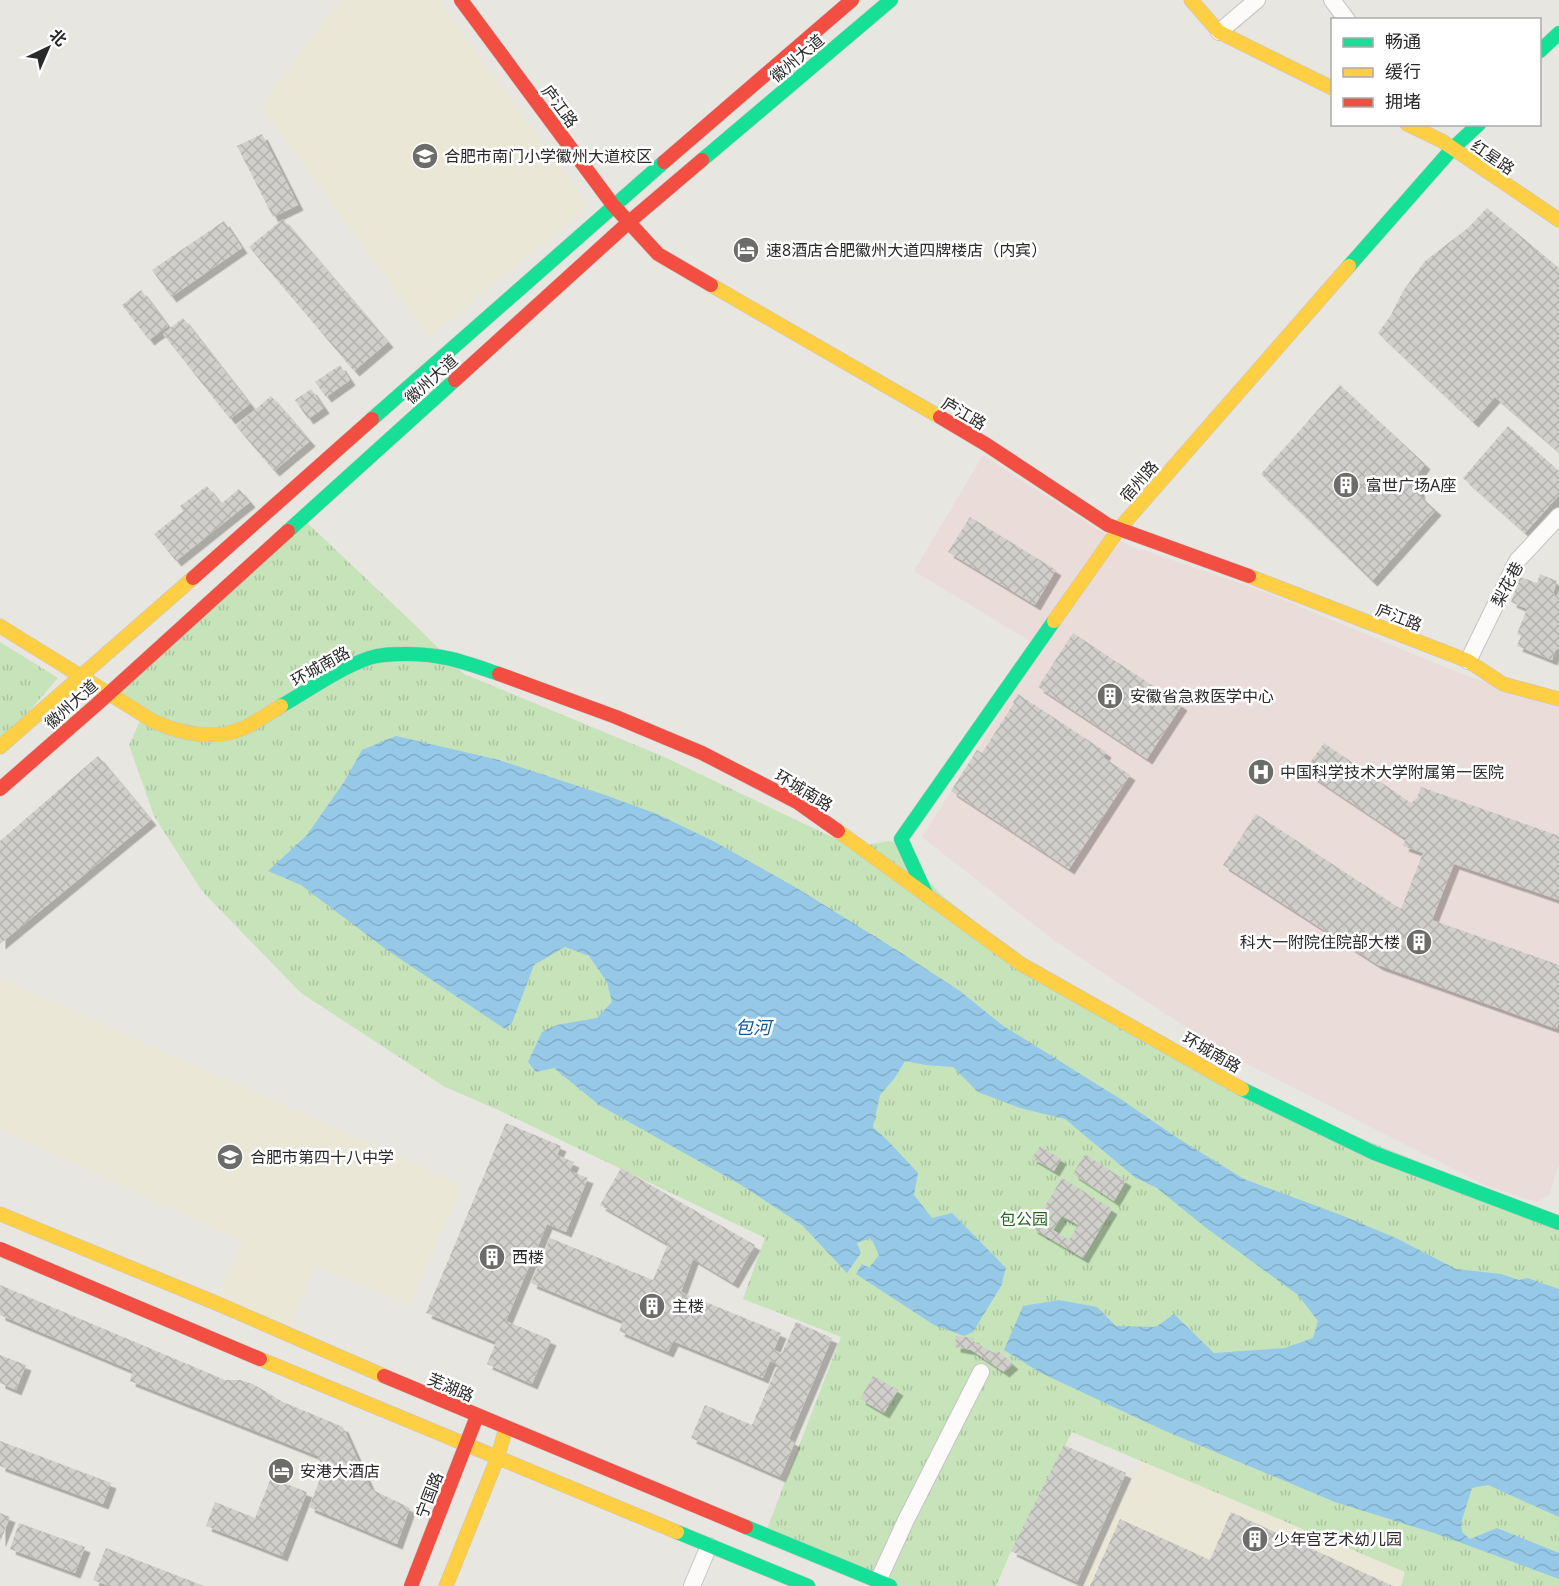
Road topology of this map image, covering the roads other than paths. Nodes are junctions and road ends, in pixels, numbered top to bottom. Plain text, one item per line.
1 (461, 0) edge
2 (852, 0) edge
3 (891, 0) edge
4 (1191, 0) edge
5 (1257, 0) edge
6 (1332, 0) edge
7 (1346, 18) edge
8 (1219, 32) junction
9 (1559, 33) edge
10 (1559, 49) edge
11 (1541, 58) edge
12 (1331, 88) edge
13 (1411, 126) edge
14 (1430, 126) edge
15 (1459, 126) edge
16 (1476, 126) edge
17 (1447, 146) junction
18 (613, 205) junction
19 (1559, 220) edge
20 (629, 222) junction
21 (1559, 516) edge
22 (1114, 527) junction
23 (0, 626) edge
24 (1468, 661) junction
25 (81, 677) junction
26 (108, 694) junction
27 (1559, 699) edge
28 (0, 747) edge
29 (0, 789) edge
30 (863, 848) junction
31 (928, 898) junction
32 (0, 1214) edge
33 (1559, 1214) edge
34 (1537, 1215) junction
35 (1559, 1223) edge
36 (0, 1250) edge
37 (981, 1372) dead end
38 (477, 1416) junction
39 (506, 1428) junction
40 (466, 1445) junction
41 (497, 1459) junction
42 (709, 1546) junction
43 (884, 1583) edge
44 (411, 1586) edge
45 (446, 1586) edge
46 (692, 1586) edge
47 (808, 1586) edge

1 - 18 main road, 庐江路
2 - 18 main road, 徽州大道
3 - 20 main road, 徽州大道
4 - 8 main road
5 - 8 street
6 - 7 street
8 - 12 main road
9 - 11 main road
10 - 11 main road
13 - 17 main road, 红星路
14 - 17 street
15 - 17 main road, 宿州路
16 - 17 main road, 宿州路
17 - 19 main road, 红星路
17 - 22 main road, 宿州路
18 - 20 main road, 庐江路
18 - 25 main road, 徽州大道
20 - 22 main road, 庐江路
20 - 26 main road, 徽州大道
21 - 24 street, 梨花巷
22 - 24 main road, 庐江路
22 - 30 main road, 宿州路
22 - 31 main road, 宿州路
23 - 25 main road, 环城南路
24 - 27 main road, 庐江路
25 - 26 main road, 环城南路
25 - 28 main road, 徽州大道
26 - 29 main road, 徽州大道
26 - 30 main road, 环城南路
30 - 31 main road, 环城南路
31 - 34 main road, 环城南路
32 - 38 main road, 芜湖路
33 - 34 main road
34 - 35 main road, 环城南路
36 - 40 main road
37 - 43 street
38 - 39 main road, 芜湖路
38 - 40 main road, 宁国路
39 - 41 main road
39 - 43 main road, 芜湖路
40 - 41 main road
40 - 44 main road, 宁国路
41 - 42 main road
41 - 45 main road
42 - 46 street
42 - 47 main road

